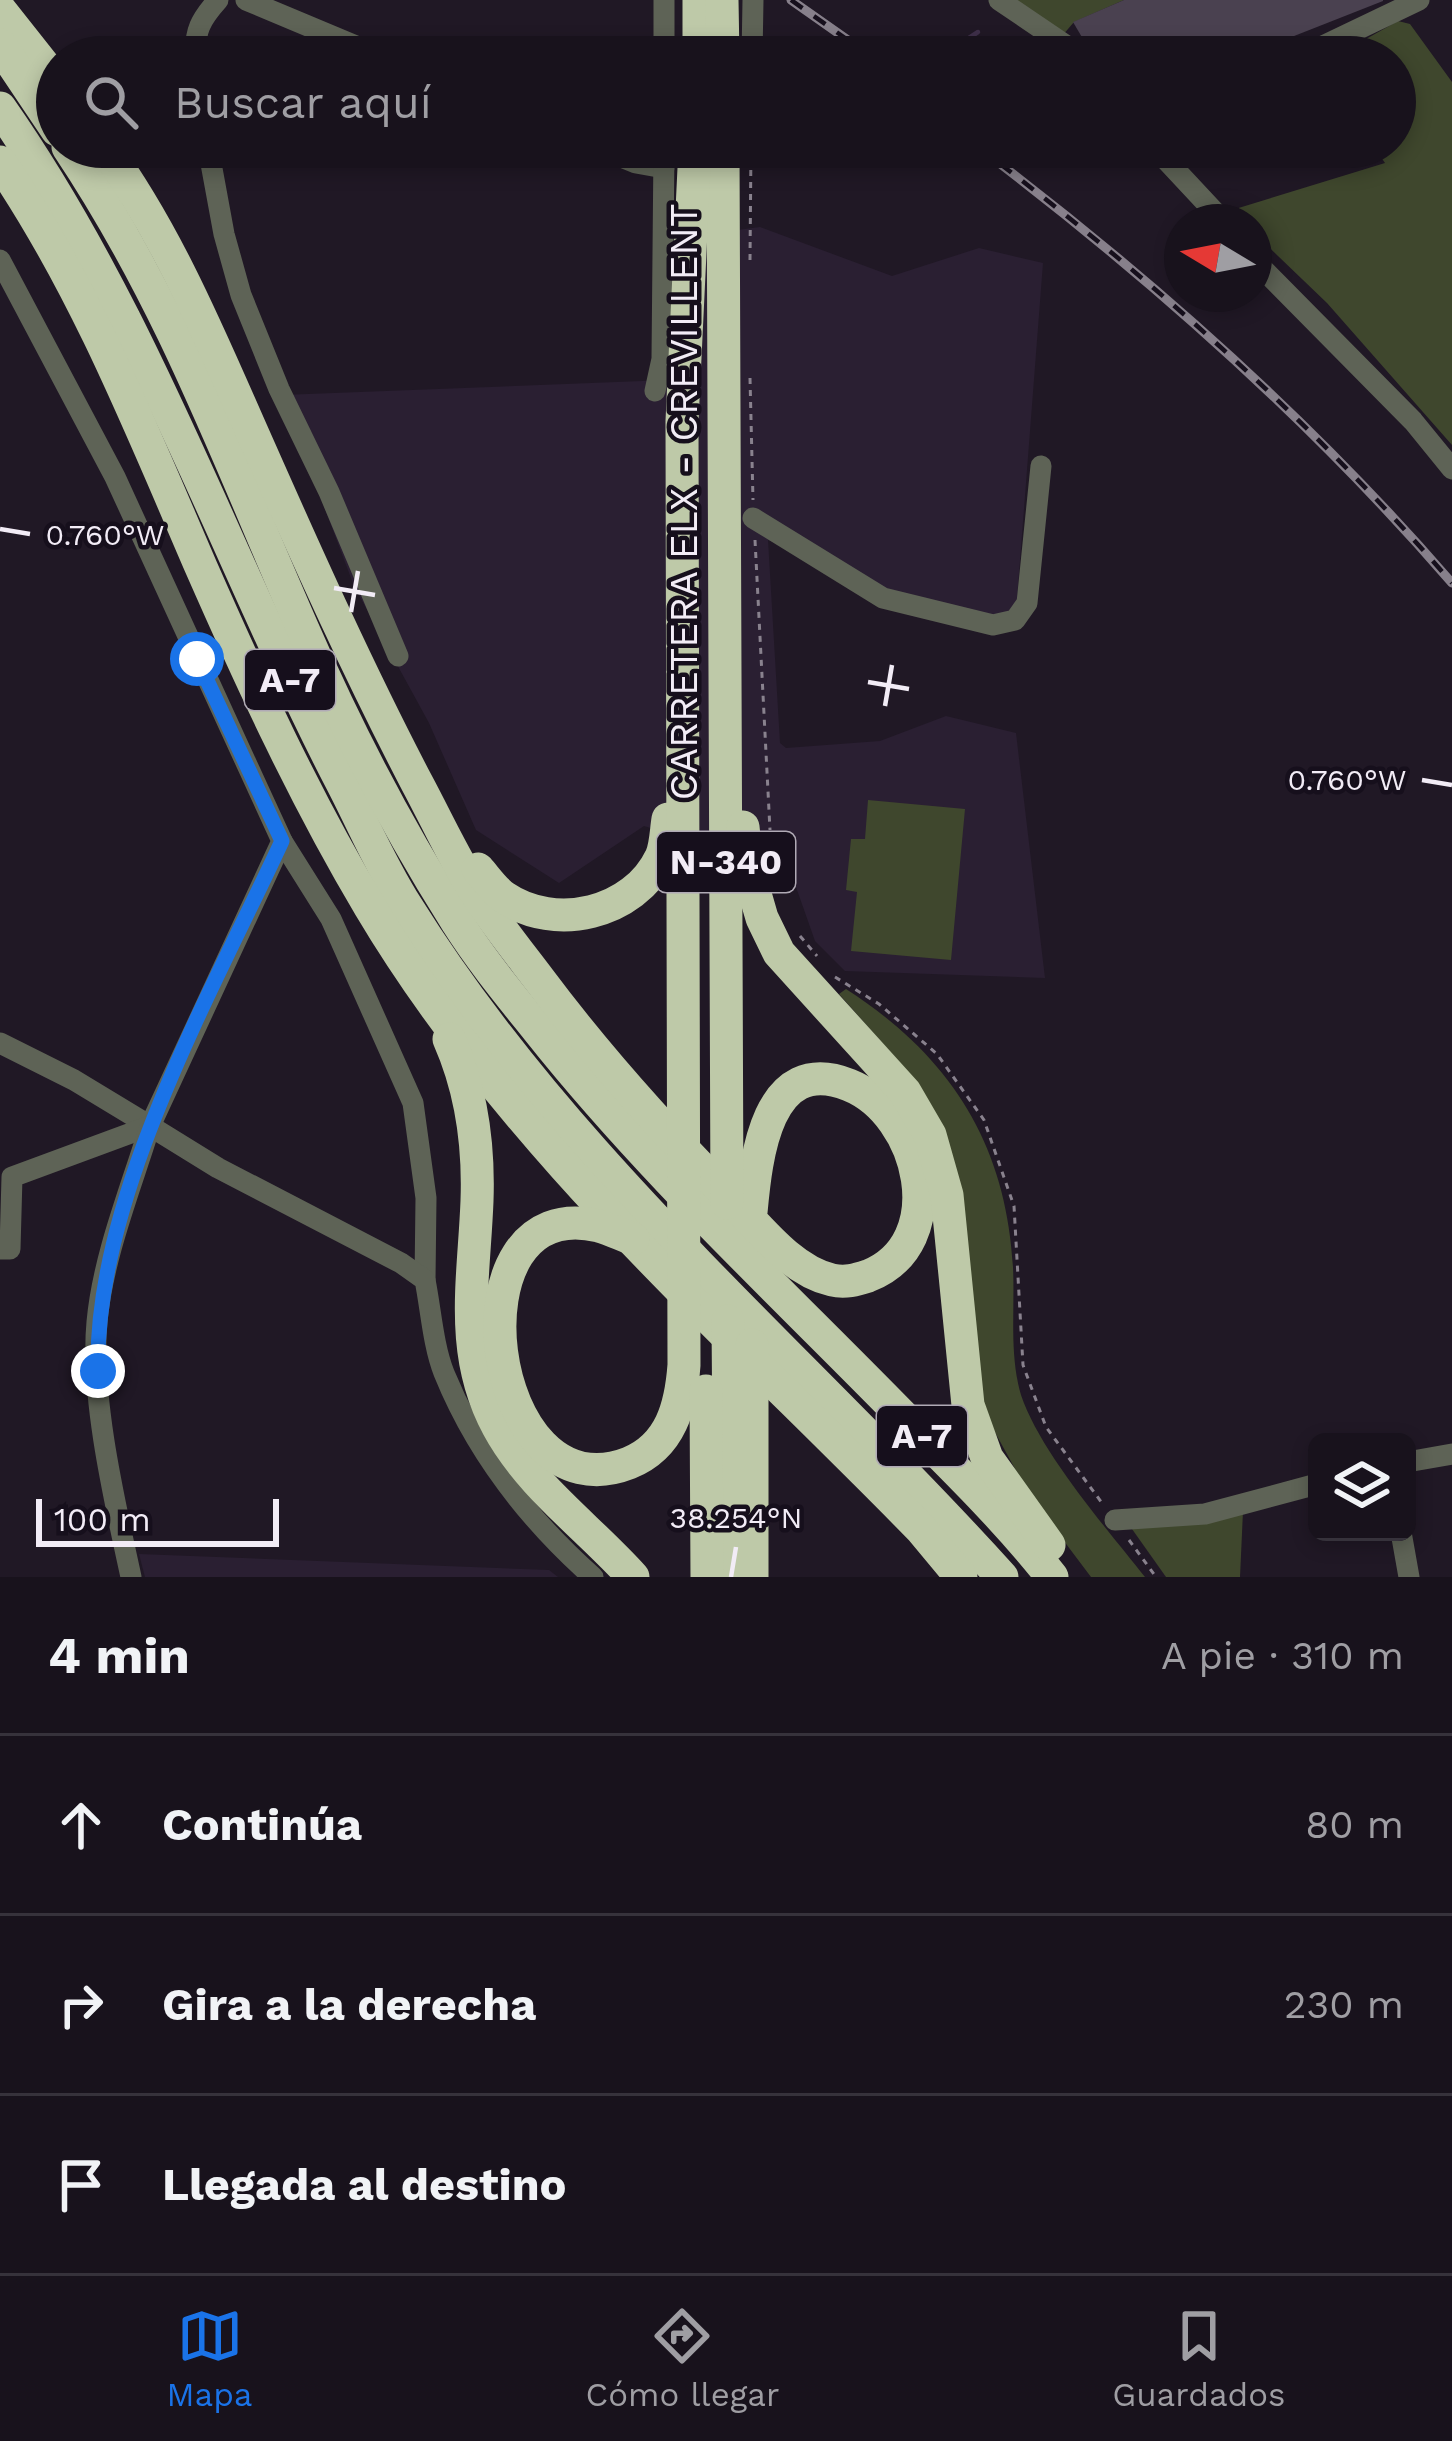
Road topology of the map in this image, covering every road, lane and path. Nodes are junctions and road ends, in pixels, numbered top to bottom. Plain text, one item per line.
1 (218, 0) edge
2 (246, 0) edge
3 (699, 0) edge
4 (722, 0) edge
5 (753, 0) edge
6 (987, 0) edge
7 (999, 0) edge
8 (1419, 0) edge
9 (0, 10) edge
10 (196, 36) edge
11 (332, 36) edge
12 (704, 36) edge
13 (712, 36) edge
14 (752, 36) edge
15 (1039, 36) edge
16 (1052, 36) edge
17 (1344, 36) edge
18 (0, 45) edge
19 (36, 55) edge
20 (36, 99) edge
21 (0, 108) edge
22 (0, 162) edge
23 (36, 165) edge
24 (38, 168) edge
25 (81, 168) edge
26 (117, 168) edge
27 (212, 168) edge
28 (664, 168) edge
29 (696, 168) edge
30 (697, 168) edge
31 (723, 168) edge
32 (751, 168) edge
33 (1167, 168) edge
34 (1169, 168) edge
35 (1198, 204) edge
36 (1205, 204) edge
37 (750, 258) dead end
38 (0, 260) edge
39 (1272, 268) edge
40 (1272, 278) edge
41 (750, 368) dead end
42 (655, 391) dead end
43 (726, 440) junction
44 (1452, 458) edge
45 (1040, 466) dead end
46 (1452, 469) edge
47 (753, 518) junction
48 (681, 608) junction
49 (398, 656) dead end
50 (740, 788) junction
51 (441, 829) junction
52 (282, 841) junction
53 (778, 884) dead end
54 (800, 937) dead end
55 (824, 963) dead end
56 (835, 977) dead end
57 (434, 1005) junction
58 (0, 1043) edge
59 (150, 1126) junction
60 (751, 1212) junction
61 (641, 1234) junction
62 (0, 1249) edge
63 (425, 1280) junction
64 (1452, 1454) edge
65 (1416, 1460) edge
66 (1308, 1486) edge
67 (1115, 1520) junction
68 (921, 1529) junction
69 (1403, 1541) edge
70 (754, 1567) edge
71 (131, 1577) edge
72 (592, 1577) edge
73 (633, 1577) edge
74 (707, 1577) edge
75 (730, 1577) edge
76 (944, 1577) edge
77 (961, 1577) edge
78 (1002, 1577) edge
79 (1052, 1577) edge
80 (1069, 1577) edge
81 (1156, 1577) edge
82 (1409, 1577) edge

1 - 10 street
2 - 11 street
3 - 12 highway
4 - 13 highway
5 - 14 street
6 - 15 street
7 - 16 street
8 - 17 street
9 - 19 highway
18 - 20 highway
21 - 23 highway, A-7
22 - 57 highway
24 - 61 highway, A-7
25 - 79 highway, A-7
26 - 51 highway
27 - 49 street
28 - 42 street
29 - 48 highway
30 - 74 highway, CARRETERA ELX - CREVILLENT / N-340
31 - 43 highway, CARRETERA ELX - CREVILLENT / N-340
32 - 37 path
33 - 35 street
34 - 36 street
38 - 52 street
39 - 44 street
40 - 46 street
41 - 47 path
43 - 50 highway
43 - 75 highway, CARRETERA ELX - CREVILLENT / N-340
45 - 47 street
47 - 53 path
48 - 51 highway
48 - 61 highway
50 - 60 highway
50 - 80 highway
51 - 60 highway
52 - 59 street
52 - 63 street
54 - 55 path
56 - 67 path
57 - 61 highway
57 - 73 highway
58 - 59 street
59 - 62 street
59 - 63 street
59 - 71 street
60 - 70 highway
61 - 68 highway
61 - 78 highway, A-7
63 - 72 street
64 - 65 street
66 - 67 street
67 - 81 path
68 - 76 highway
68 - 77 highway
69 - 82 street

